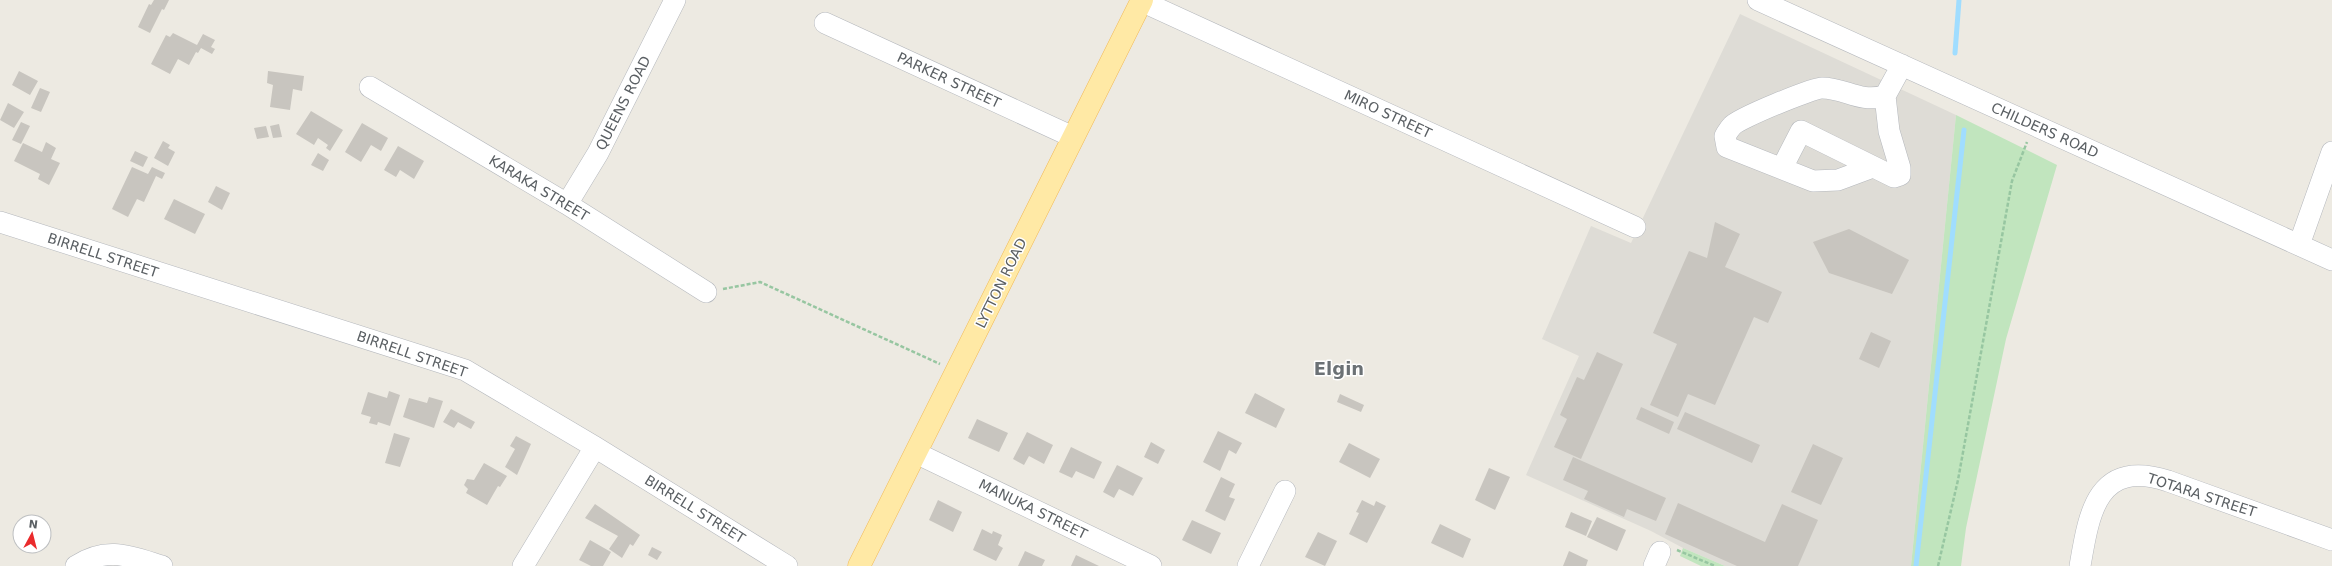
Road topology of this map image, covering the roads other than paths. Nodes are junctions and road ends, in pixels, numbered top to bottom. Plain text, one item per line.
1 (675, 0) edge
2 (1758, 0) edge
3 (1142, 1) edge
4 (825, 23) dead end
5 (1902, 65) junction
6 (370, 87) dead end
7 (1885, 96) junction
8 (1073, 137) junction
9 (2332, 152) edge
10 (1873, 167) junction
11 (1782, 168) junction
12 (567, 204) junction
13 (0, 222) edge
14 (1636, 227) dead end
15 (2299, 245) junction
16 (2332, 260) edge
17 (706, 292) road end
18 (595, 447) junction
19 (916, 453) junction
20 (1285, 491) dead end
21 (2332, 540) edge
22 (76, 566) edge
23 (162, 566) edge
24 (523, 566) edge
25 (787, 566) edge
26 (859, 566) edge
27 (1151, 566) edge
28 (1248, 566) edge
29 (2080, 566) edge

1 - 12 street, QUEENS ROAD
2 - 5 street, CHILDERS ROAD
3 - 8 main road, LYTTON ROAD
3 - 14 street, MIRO STREET
4 - 8 street, PARKER STREET
5 - 7 street
5 - 15 street, CHILDERS ROAD
6 - 12 street, KARAKA STREET
7 - 10 street
7 - 11 street
8 - 19 main road, LYTTON ROAD
9 - 15 street
10 - 11 street
10 - 11 street
12 - 17 street, KARAKA STREET
13 - 18 street, BIRRELL STREET
15 - 16 street, CHILDERS ROAD
18 - 24 street
18 - 25 street, BIRRELL STREET
19 - 26 main road, LYTTON ROAD
19 - 27 street, MANUKA STREET
20 - 28 street
21 - 29 street, TOTARA STREET
22 - 23 street

